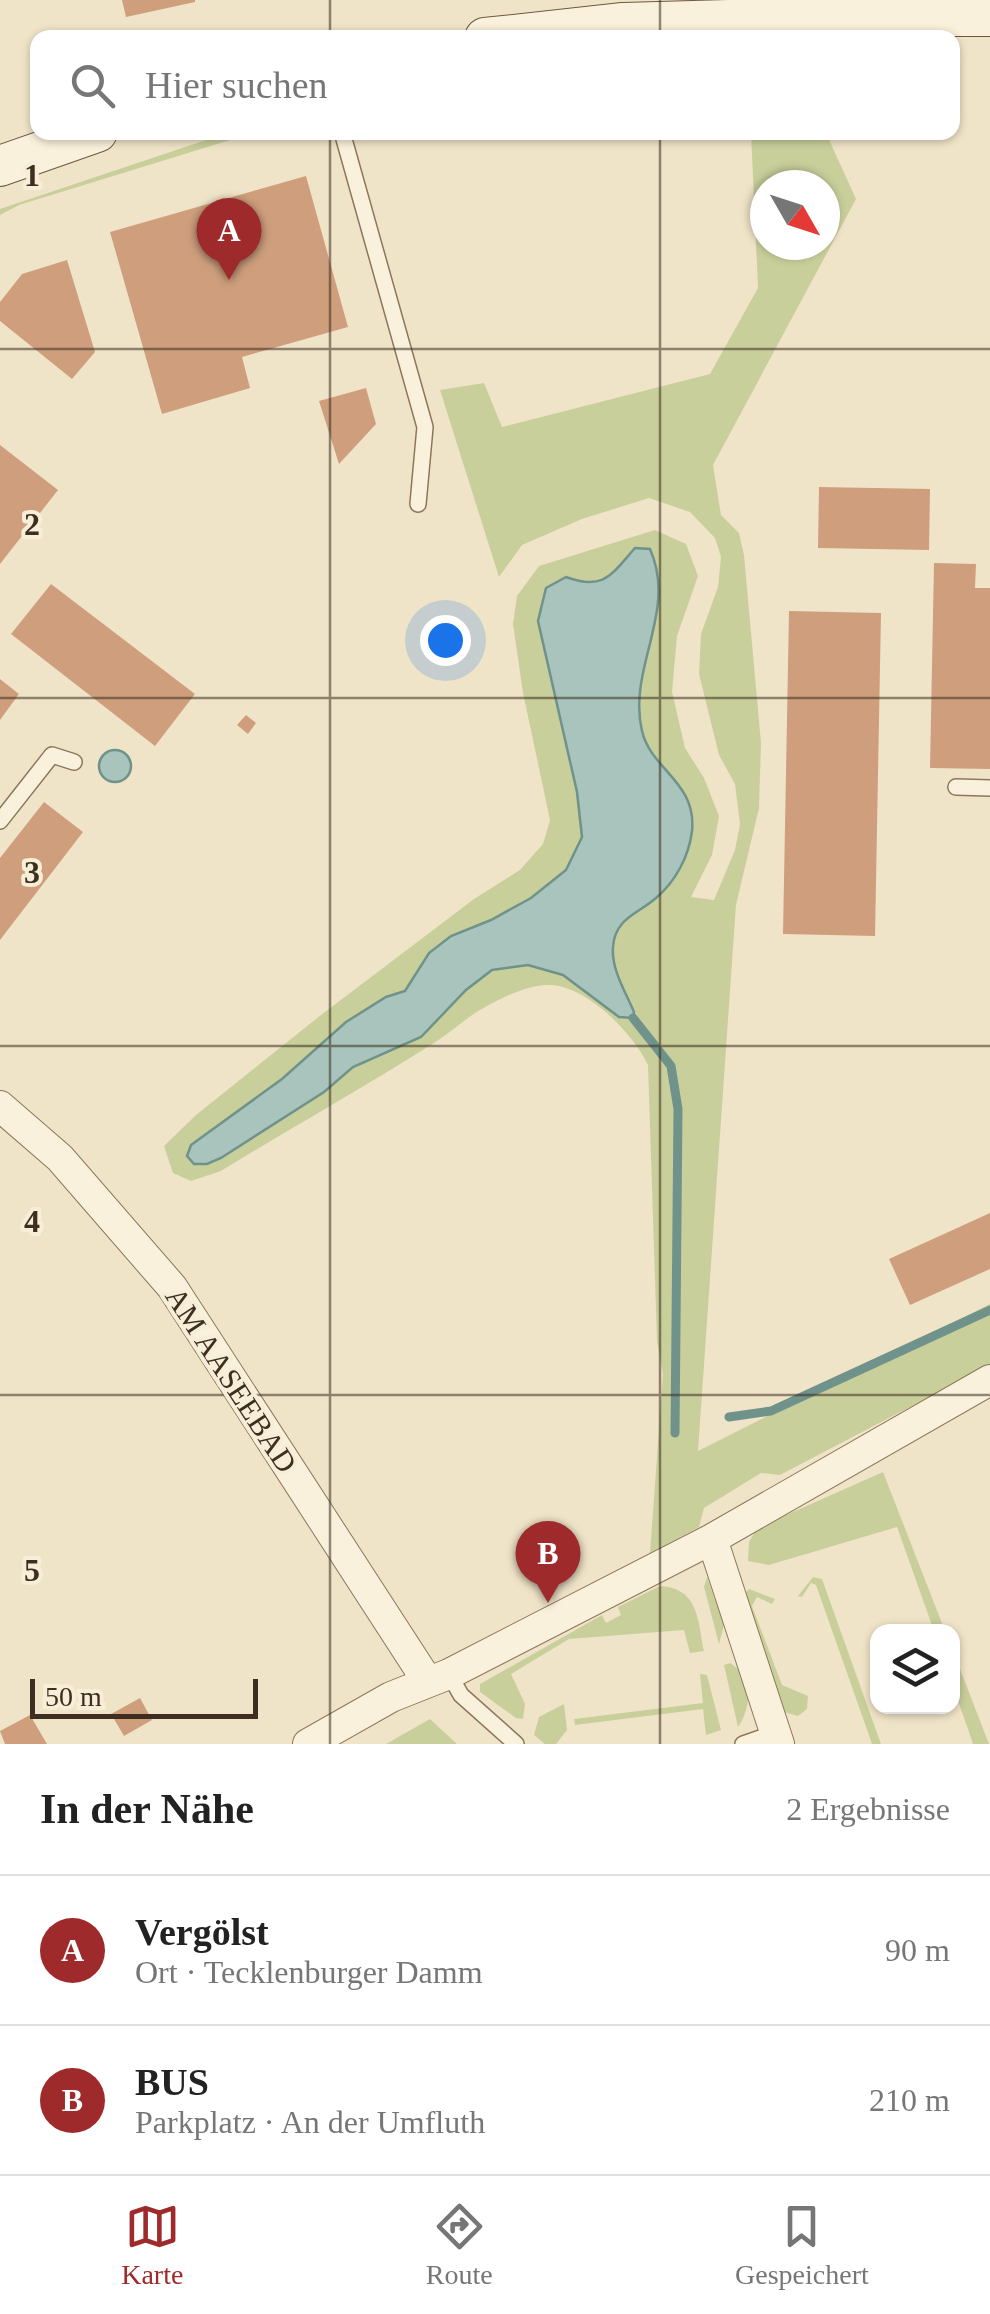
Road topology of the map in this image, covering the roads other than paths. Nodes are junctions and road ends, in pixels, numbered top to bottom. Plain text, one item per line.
1 (990, 16) edge
2 (623, 30) edge
3 (74, 140) edge
4 (344, 140) edge
5 (0, 166) edge
6 (418, 504) dead end
7 (74, 762) dead end
8 (956, 787) dead end
9 (990, 788) edge
10 (0, 821) edge
11 (0, 1106) edge
12 (990, 1380) edge
13 (712, 1539) junction
14 (438, 1678) junction
15 (777, 1738) edge
16 (308, 1744) edge
17 (516, 1744) edge
18 (743, 1744) edge

1 - 2 main road
3 - 5 main road
4 - 6 lane
7 - 10 lane
8 - 9 lane
11 - 14 street, AM AASEEBAD
12 - 13 street
13 - 14 street
13 - 15 street
14 - 16 street
14 - 17 lane
15 - 18 lane

